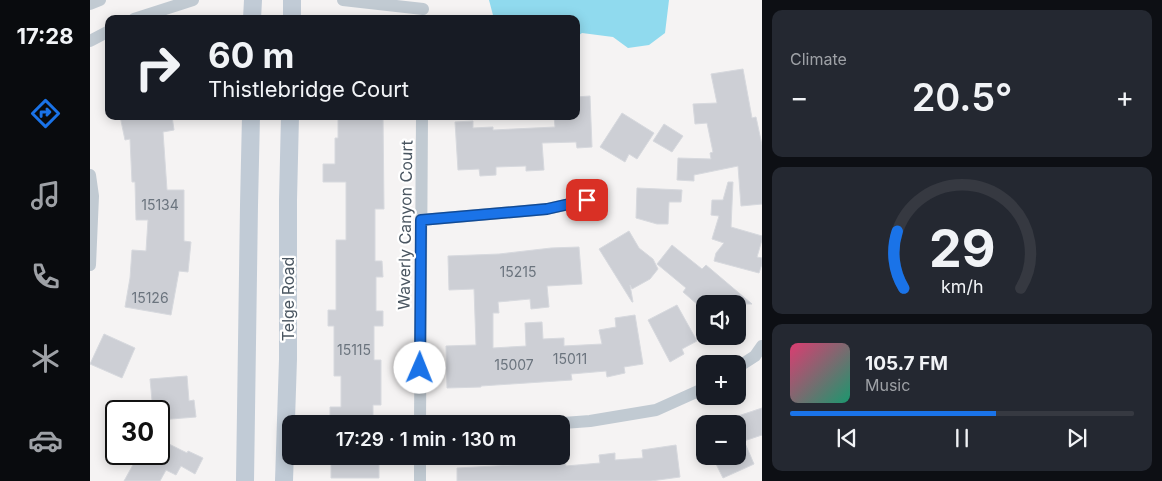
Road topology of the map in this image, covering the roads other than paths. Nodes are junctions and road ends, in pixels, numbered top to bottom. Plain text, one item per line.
1 (100, 0) edge
2 (193, 0) edge
3 (252, 0) edge
4 (292, 0) edge
5 (343, 0) edge
6 (90, 4) edge
7 (423, 9) edge
8 (146, 15) edge
9 (252, 15) edge
10 (292, 15) edge
11 (105, 33) edge
12 (90, 41) edge
13 (251, 120) edge
14 (290, 120) edge
15 (422, 120) edge
16 (90, 175) edge
17 (587, 200) dead end
18 (421, 220) junction
19 (90, 265) edge
20 (762, 346) edge
21 (746, 362) edge
22 (696, 392) edge
23 (420, 415) edge
24 (570, 422) edge
25 (420, 465) edge
26 (245, 481) edge
27 (284, 481) edge
28 (420, 481) edge

1 - 6 street
2 - 8 street
3 - 9 main road
4 - 10 main road
5 - 7 street
11 - 12 street
13 - 26 main road
14 - 27 main road, Telge Road
15 - 18 street, Waverly Canyon Court
16 - 19 street
17 - 18 street
18 - 23 street, Waverly Canyon Court
20 - 21 street
22 - 24 street
25 - 28 street

